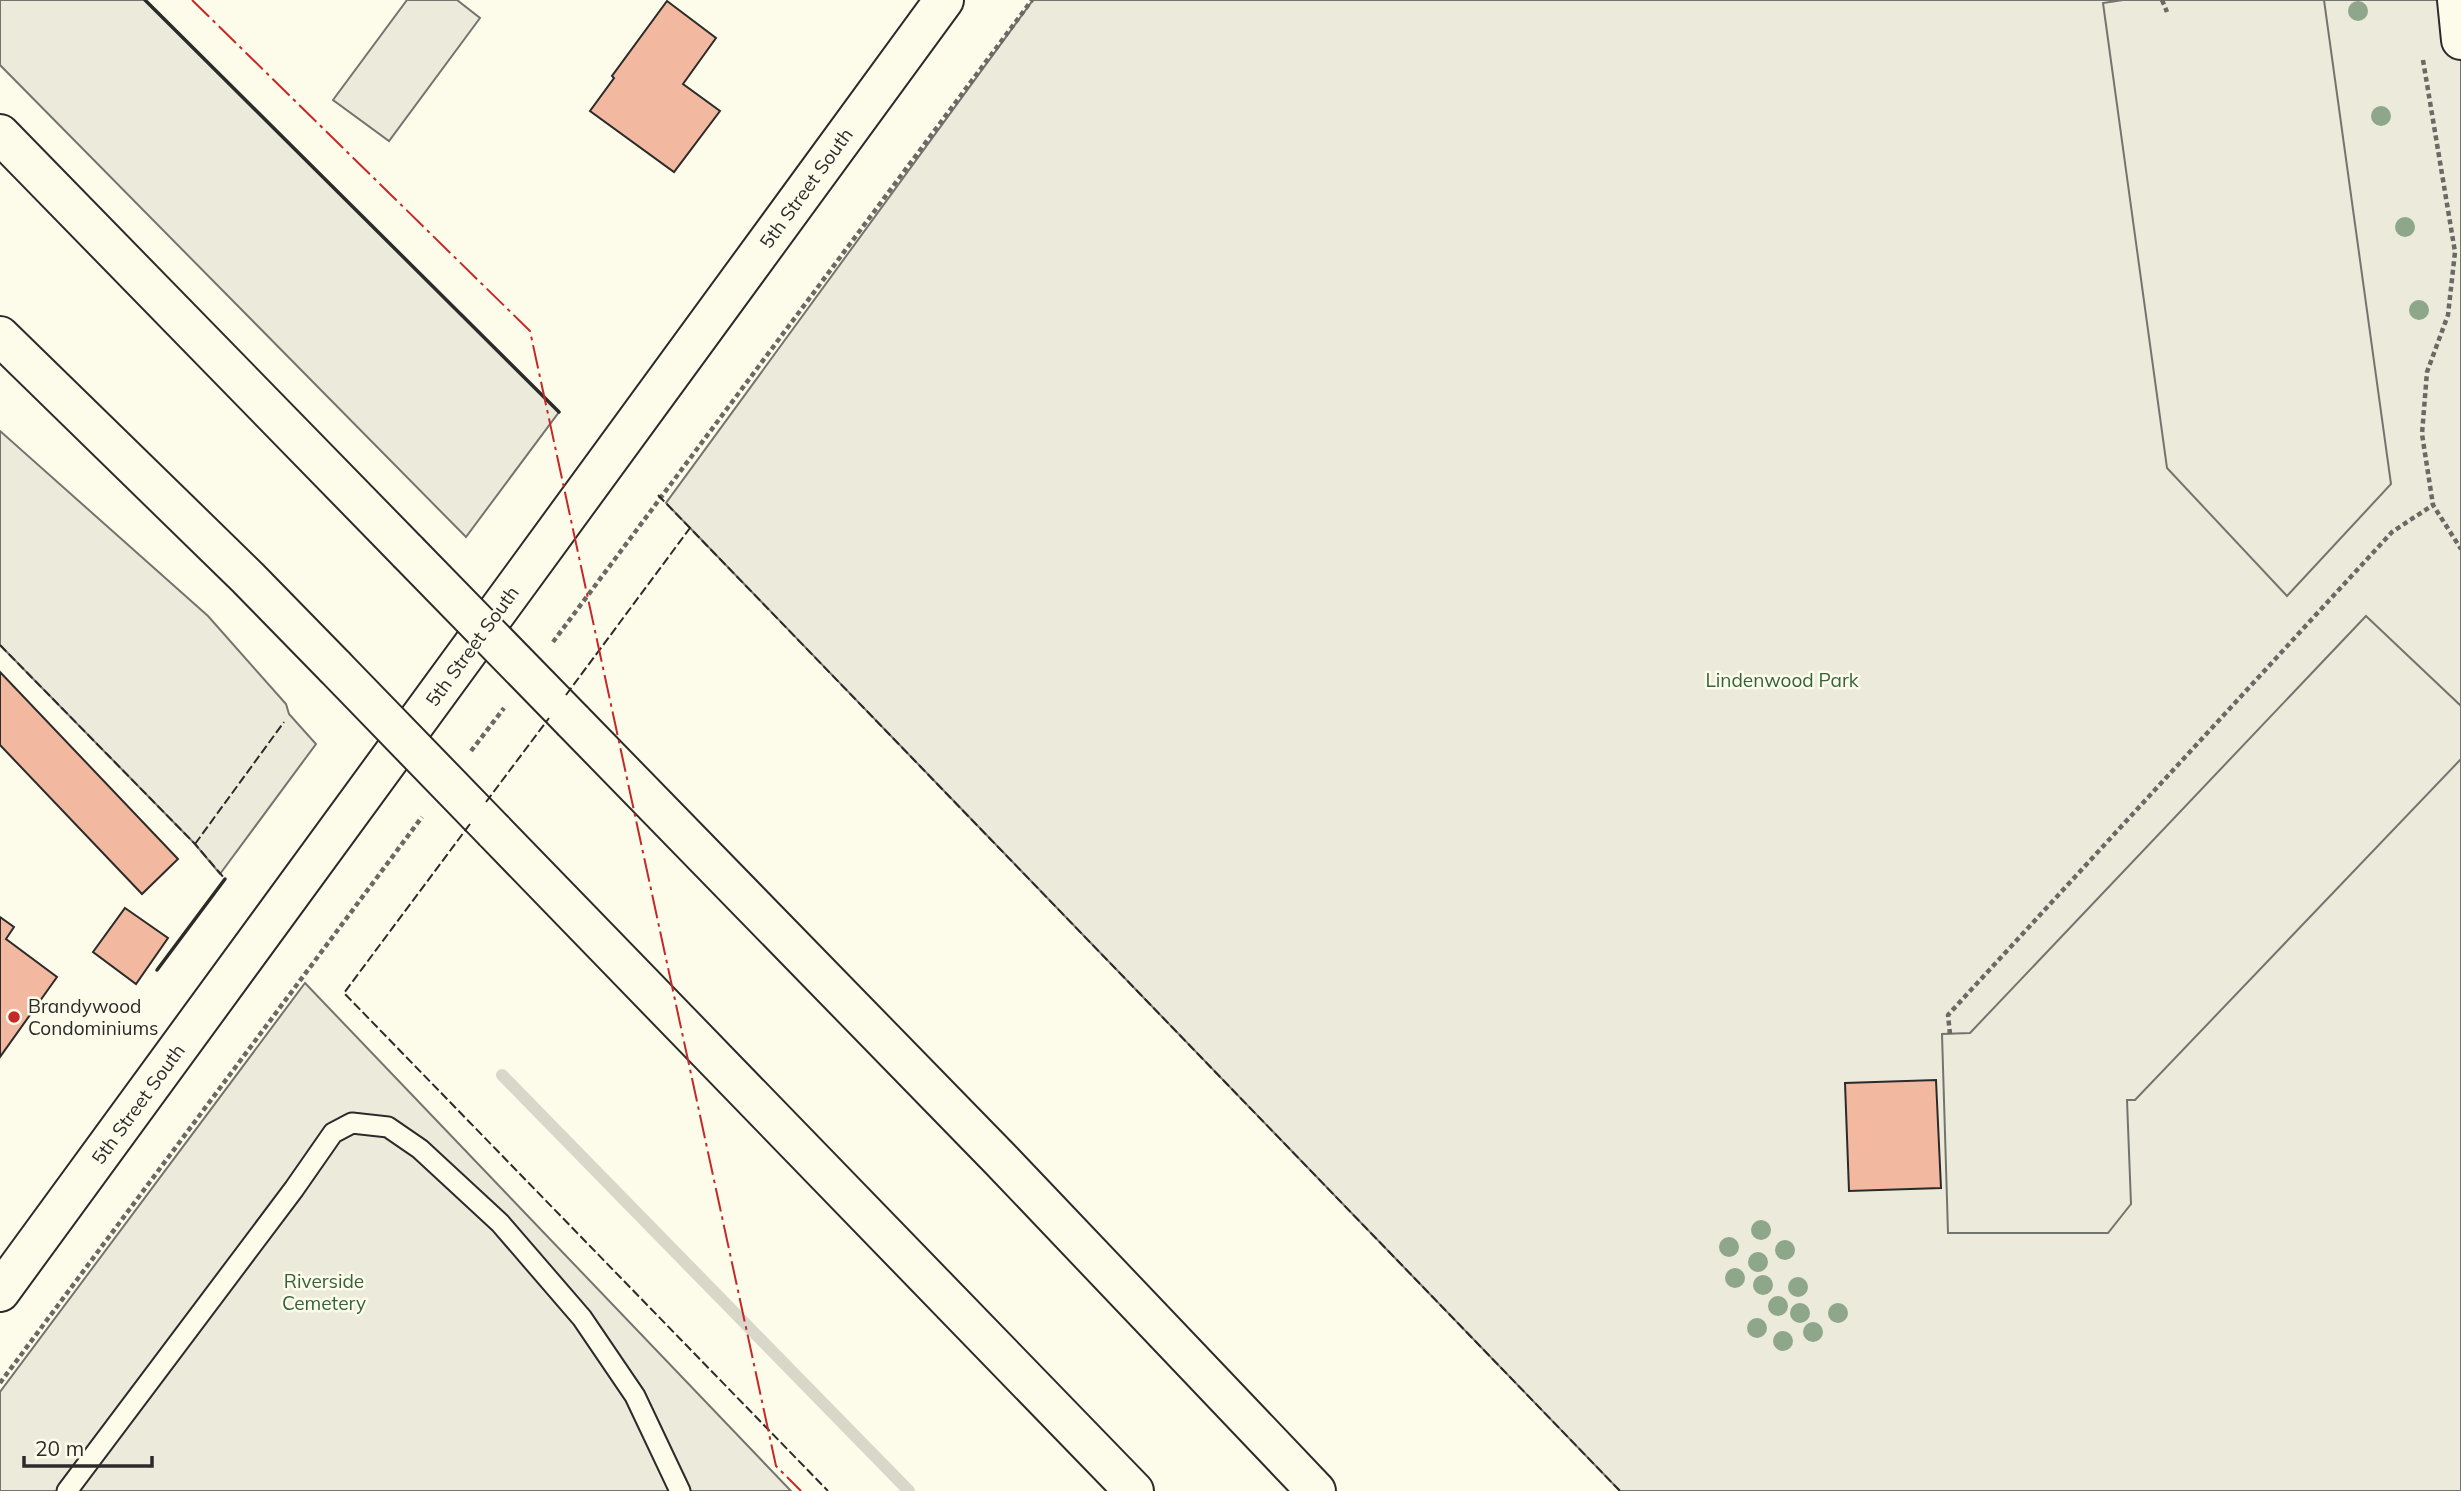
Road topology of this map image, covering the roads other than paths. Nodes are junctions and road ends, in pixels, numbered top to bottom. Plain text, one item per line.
1 (944, 0) edge
2 (2458, 0) edge
3 (2461, 40) edge
4 (0, 134) edge
5 (0, 336) edge
6 (0, 1292) edge
7 (67, 1491) edge
8 (680, 1491) edge
9 (1134, 1491) edge
10 (1316, 1491) edge

1 - 6 main road, 5th Street South
2 - 3 main road
4 - 10 main road, bridge
5 - 9 main road, bridge
7 - 8 lane

